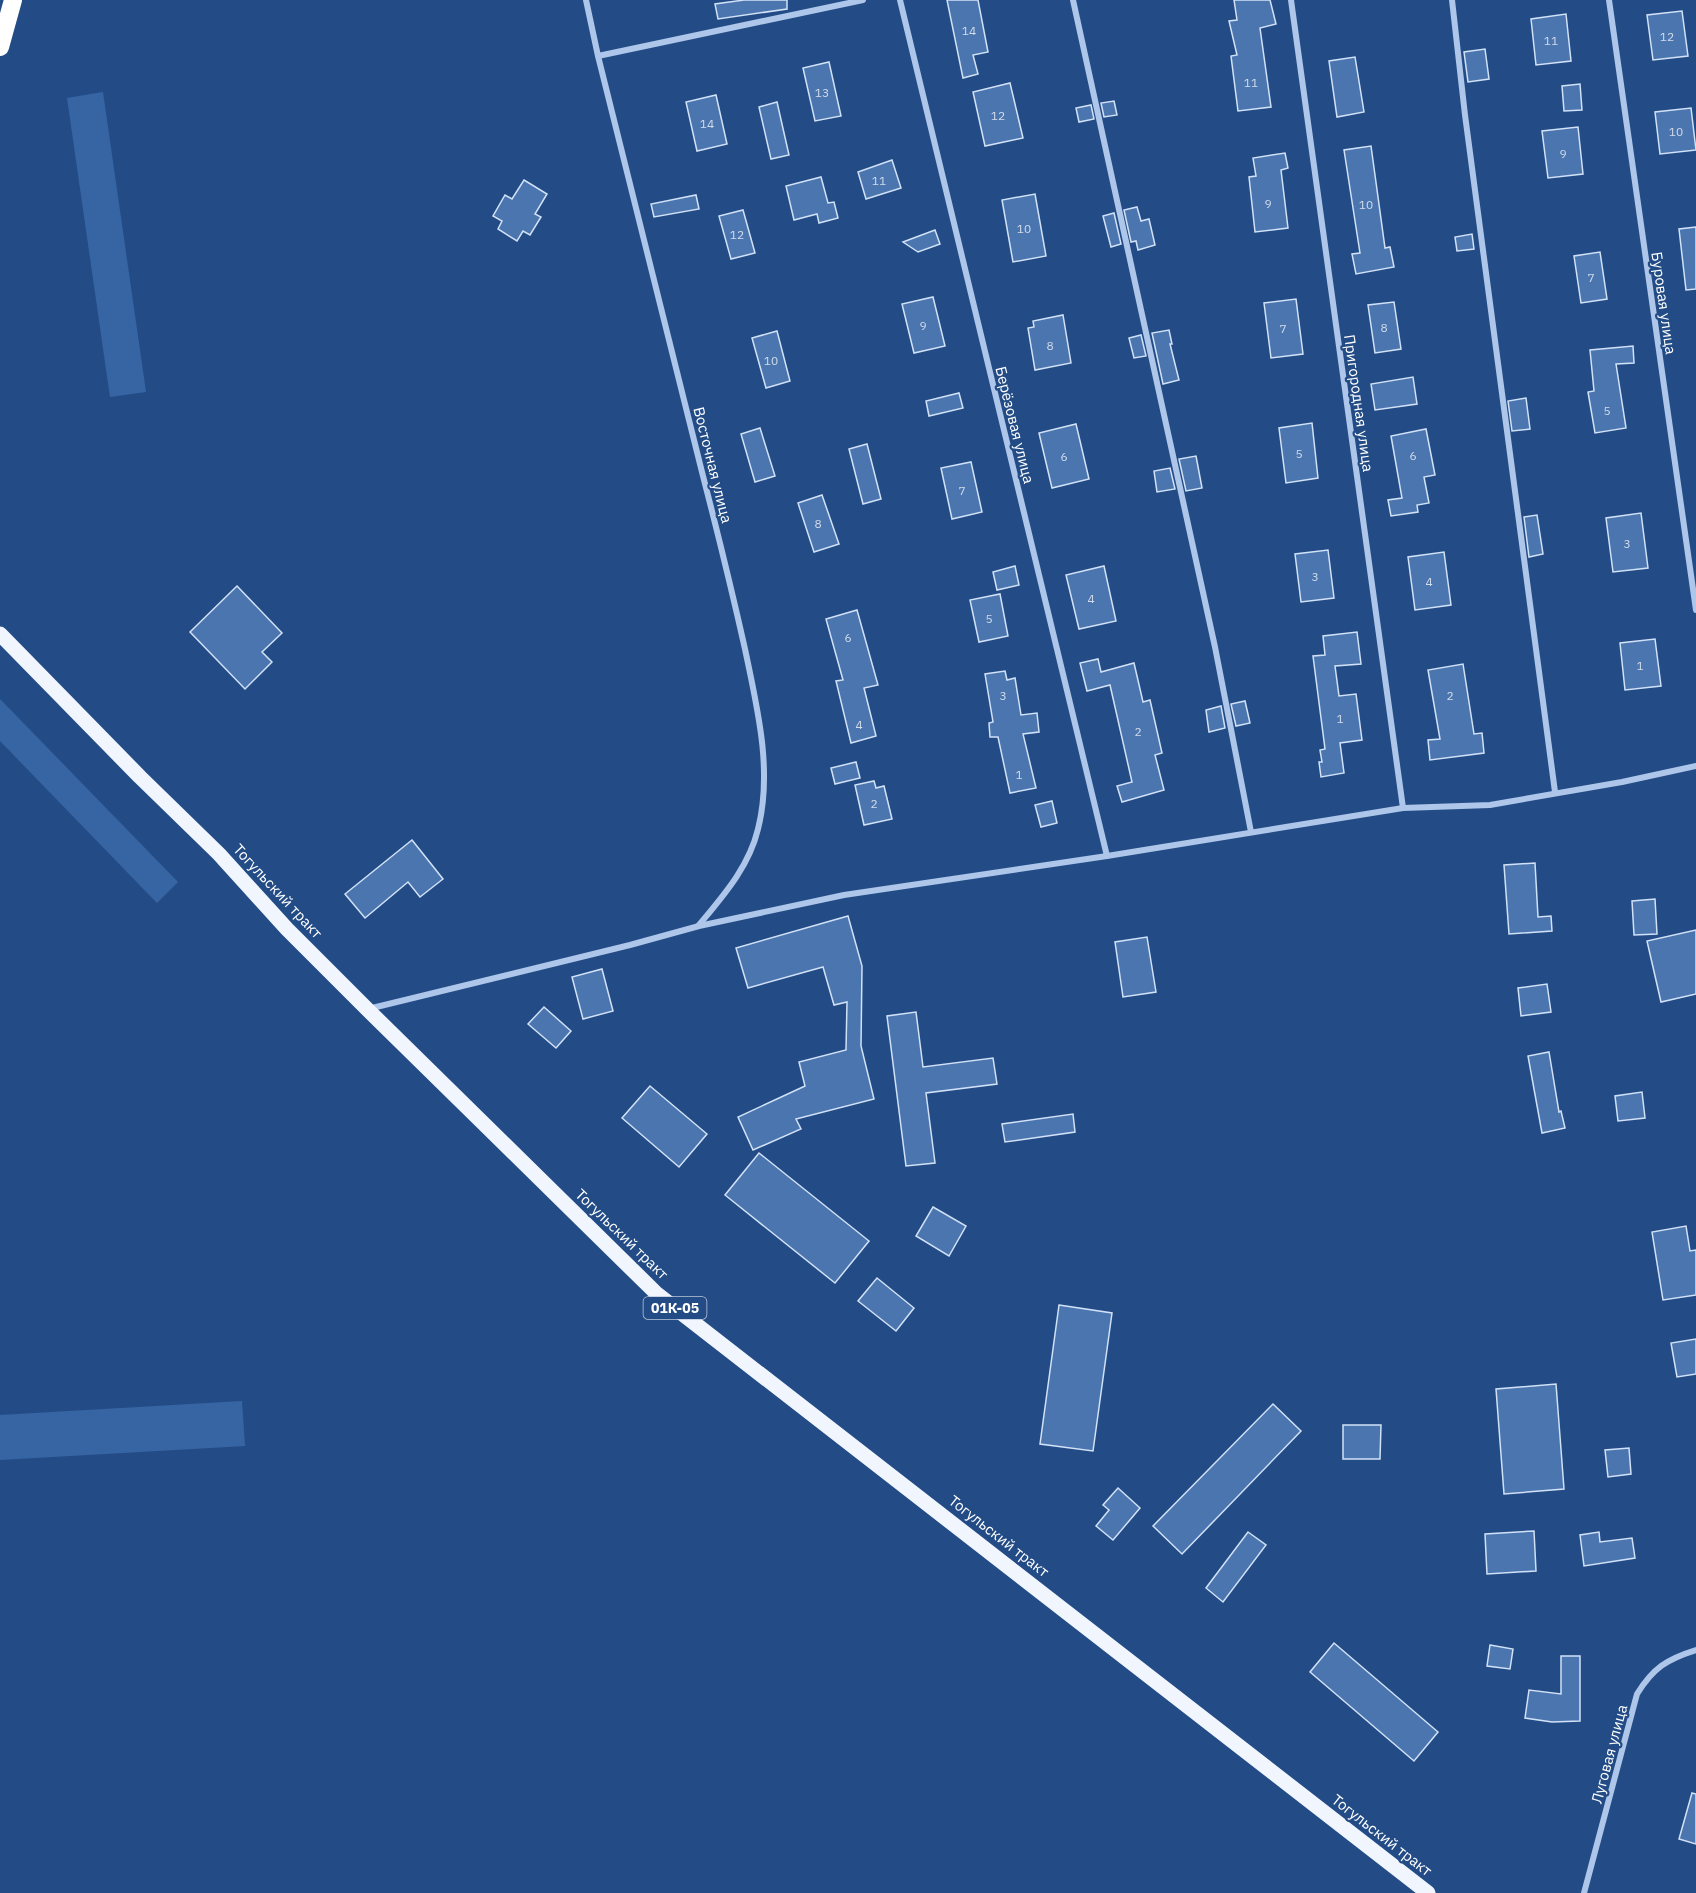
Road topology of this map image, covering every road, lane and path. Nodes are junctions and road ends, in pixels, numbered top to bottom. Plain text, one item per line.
1 (13, 0) edge
2 (586, 0) edge
3 (863, 0) edge
4 (900, 0) edge
5 (1073, 0) edge
6 (1291, 0) edge
7 (1452, 0) edge
8 (1609, 0) edge
9 (0, 47) edge
10 (598, 56) junction
11 (1696, 610) edge
12 (0, 634) edge
13 (1696, 766) edge
14 (1555, 792) junction
15 (1403, 808) junction
16 (1251, 832) junction
17 (1107, 856) junction
18 (699, 926) junction
19 (367, 1010) junction
20 (1696, 1650) edge
21 (1428, 1893) edge
22 (1584, 1893) edge

1 - 9 highway
2 - 10 street, Восточная улица
3 - 10 street
4 - 17 street, Берёзовая улица
5 - 16 street
6 - 15 street, Пригородная улица
7 - 14 street
8 - 11 street, Буровая улица
10 - 18 street, Восточная улица
12 - 19 main road, Тогульский тракт / 01К-05
13 - 14 street
14 - 15 street
15 - 16 street
16 - 17 street
17 - 18 street
18 - 19 street
19 - 21 main road, Тогульский тракт / 01К-05
20 - 22 street, Луговая улица

